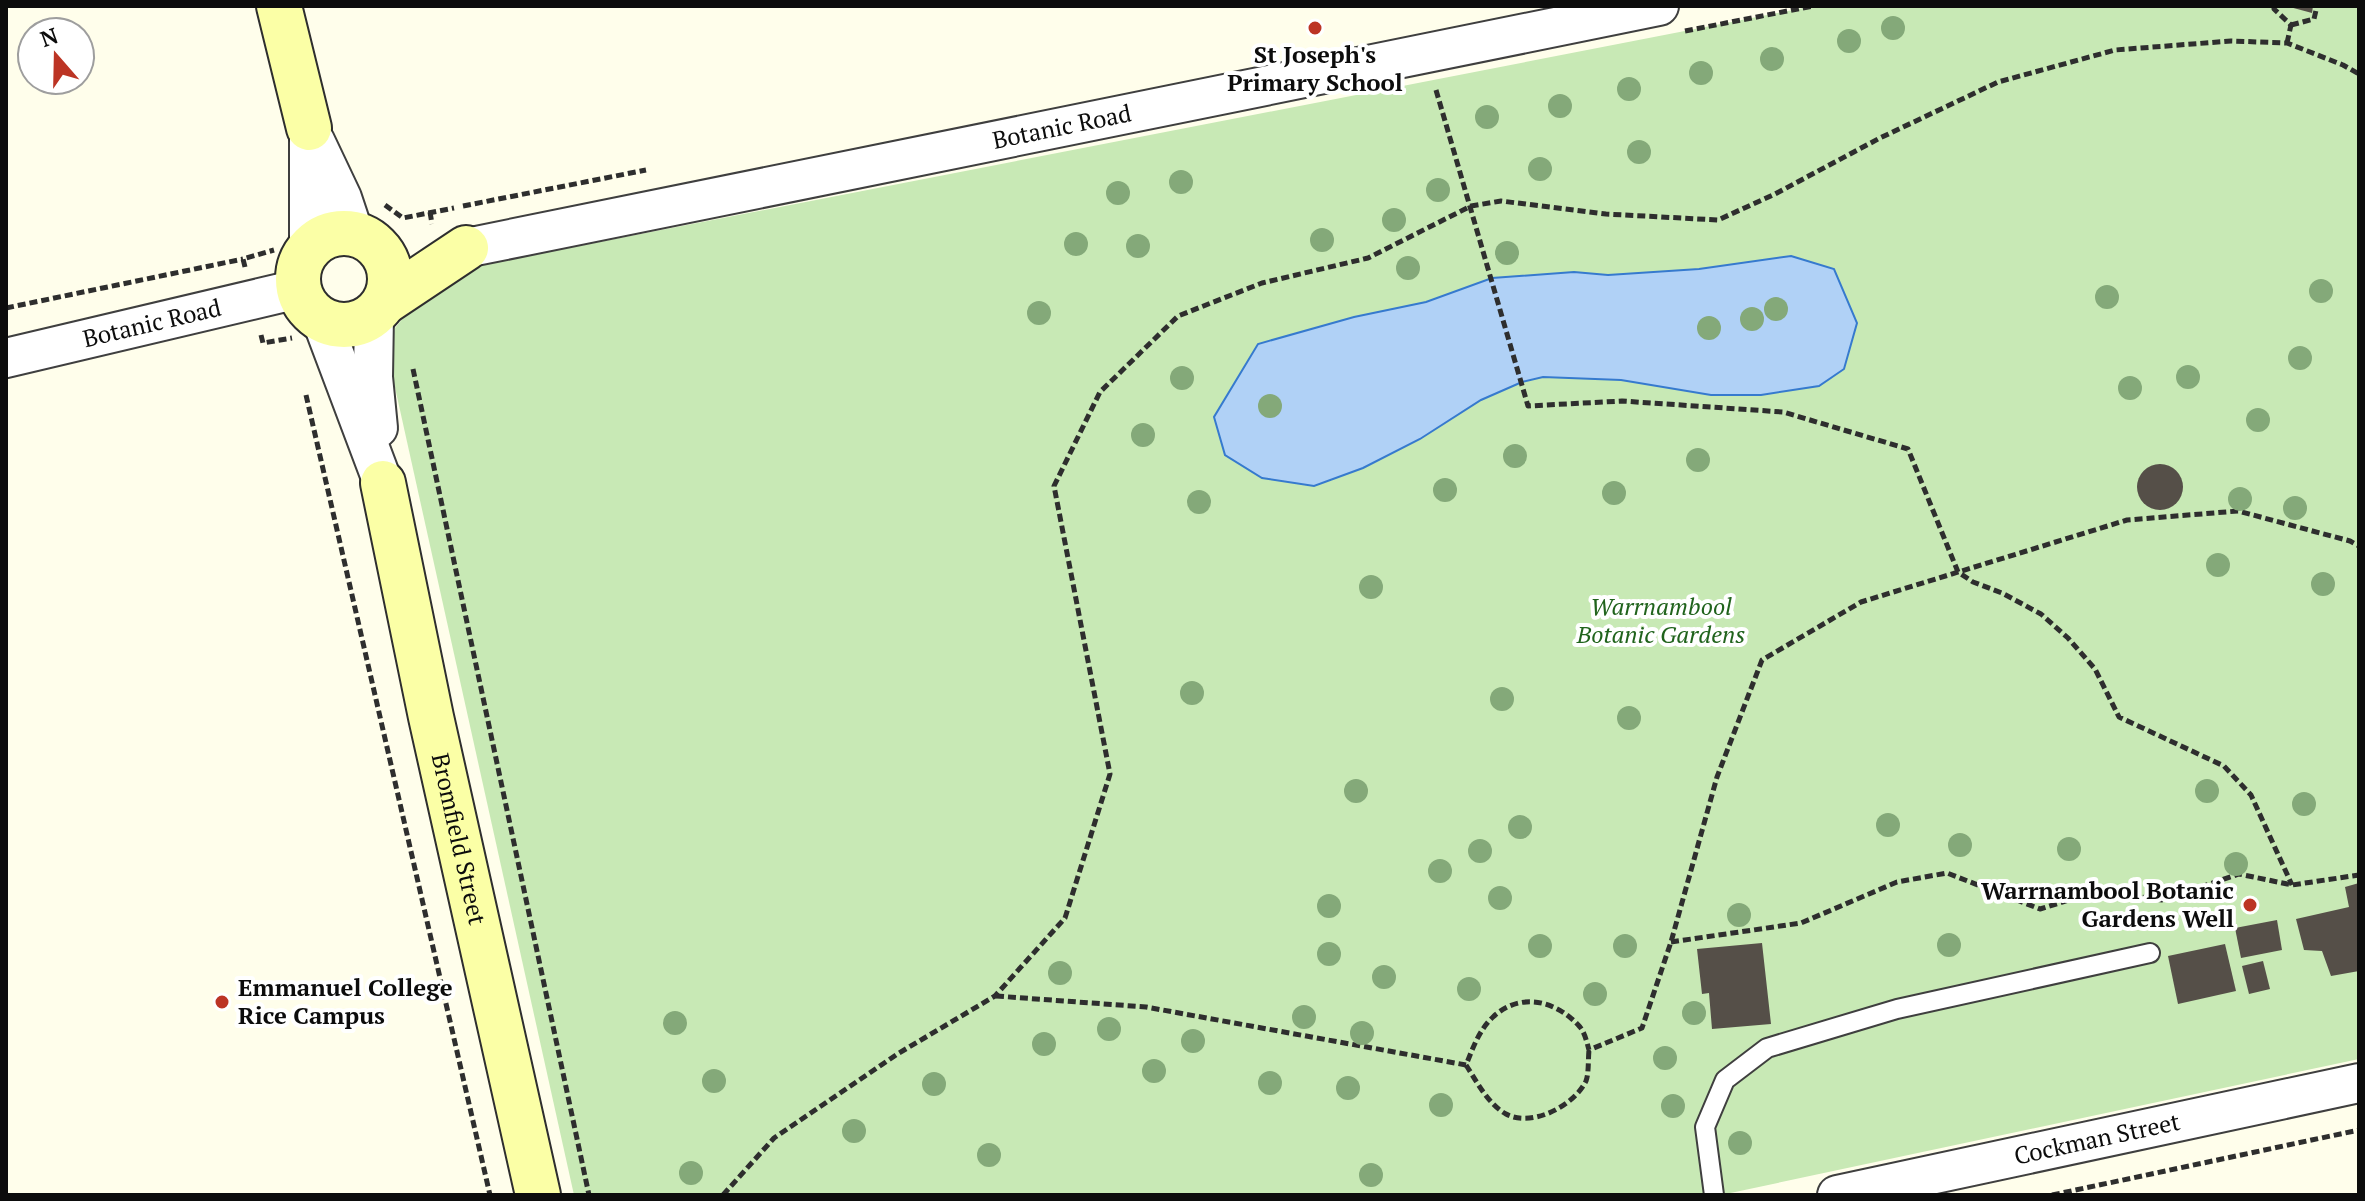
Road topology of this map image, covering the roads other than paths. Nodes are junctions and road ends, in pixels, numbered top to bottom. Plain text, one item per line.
1 (279, 6) edge
2 (1659, 6) edge
3 (309, 128) junction
4 (367, 242) junction
5 (309, 248) junction
6 (466, 248) junction
7 (310, 305) junction
8 (379, 308) junction
9 (6, 358) edge
10 (383, 483) junction
11 (2150, 953) dead end
12 (2359, 1083) edge
13 (538, 1195) edge
14 (1714, 1195) edge
15 (1837, 1195) edge

1 - 3 street
2 - 6 street, Botanic Road
3 - 4 street
3 - 5 street
4 - 5 street
4 - 6 street, Botanic Road
4 - 8 street
5 - 7 street
6 - 8 street, Botanic Road
7 - 8 street
7 - 9 street, Botanic Road
7 - 10 street, Bromfield Street
8 - 10 street, Bromfield Street
10 - 13 street, Bromfield Street
11 - 14 lane
12 - 15 street, Cockman Street

